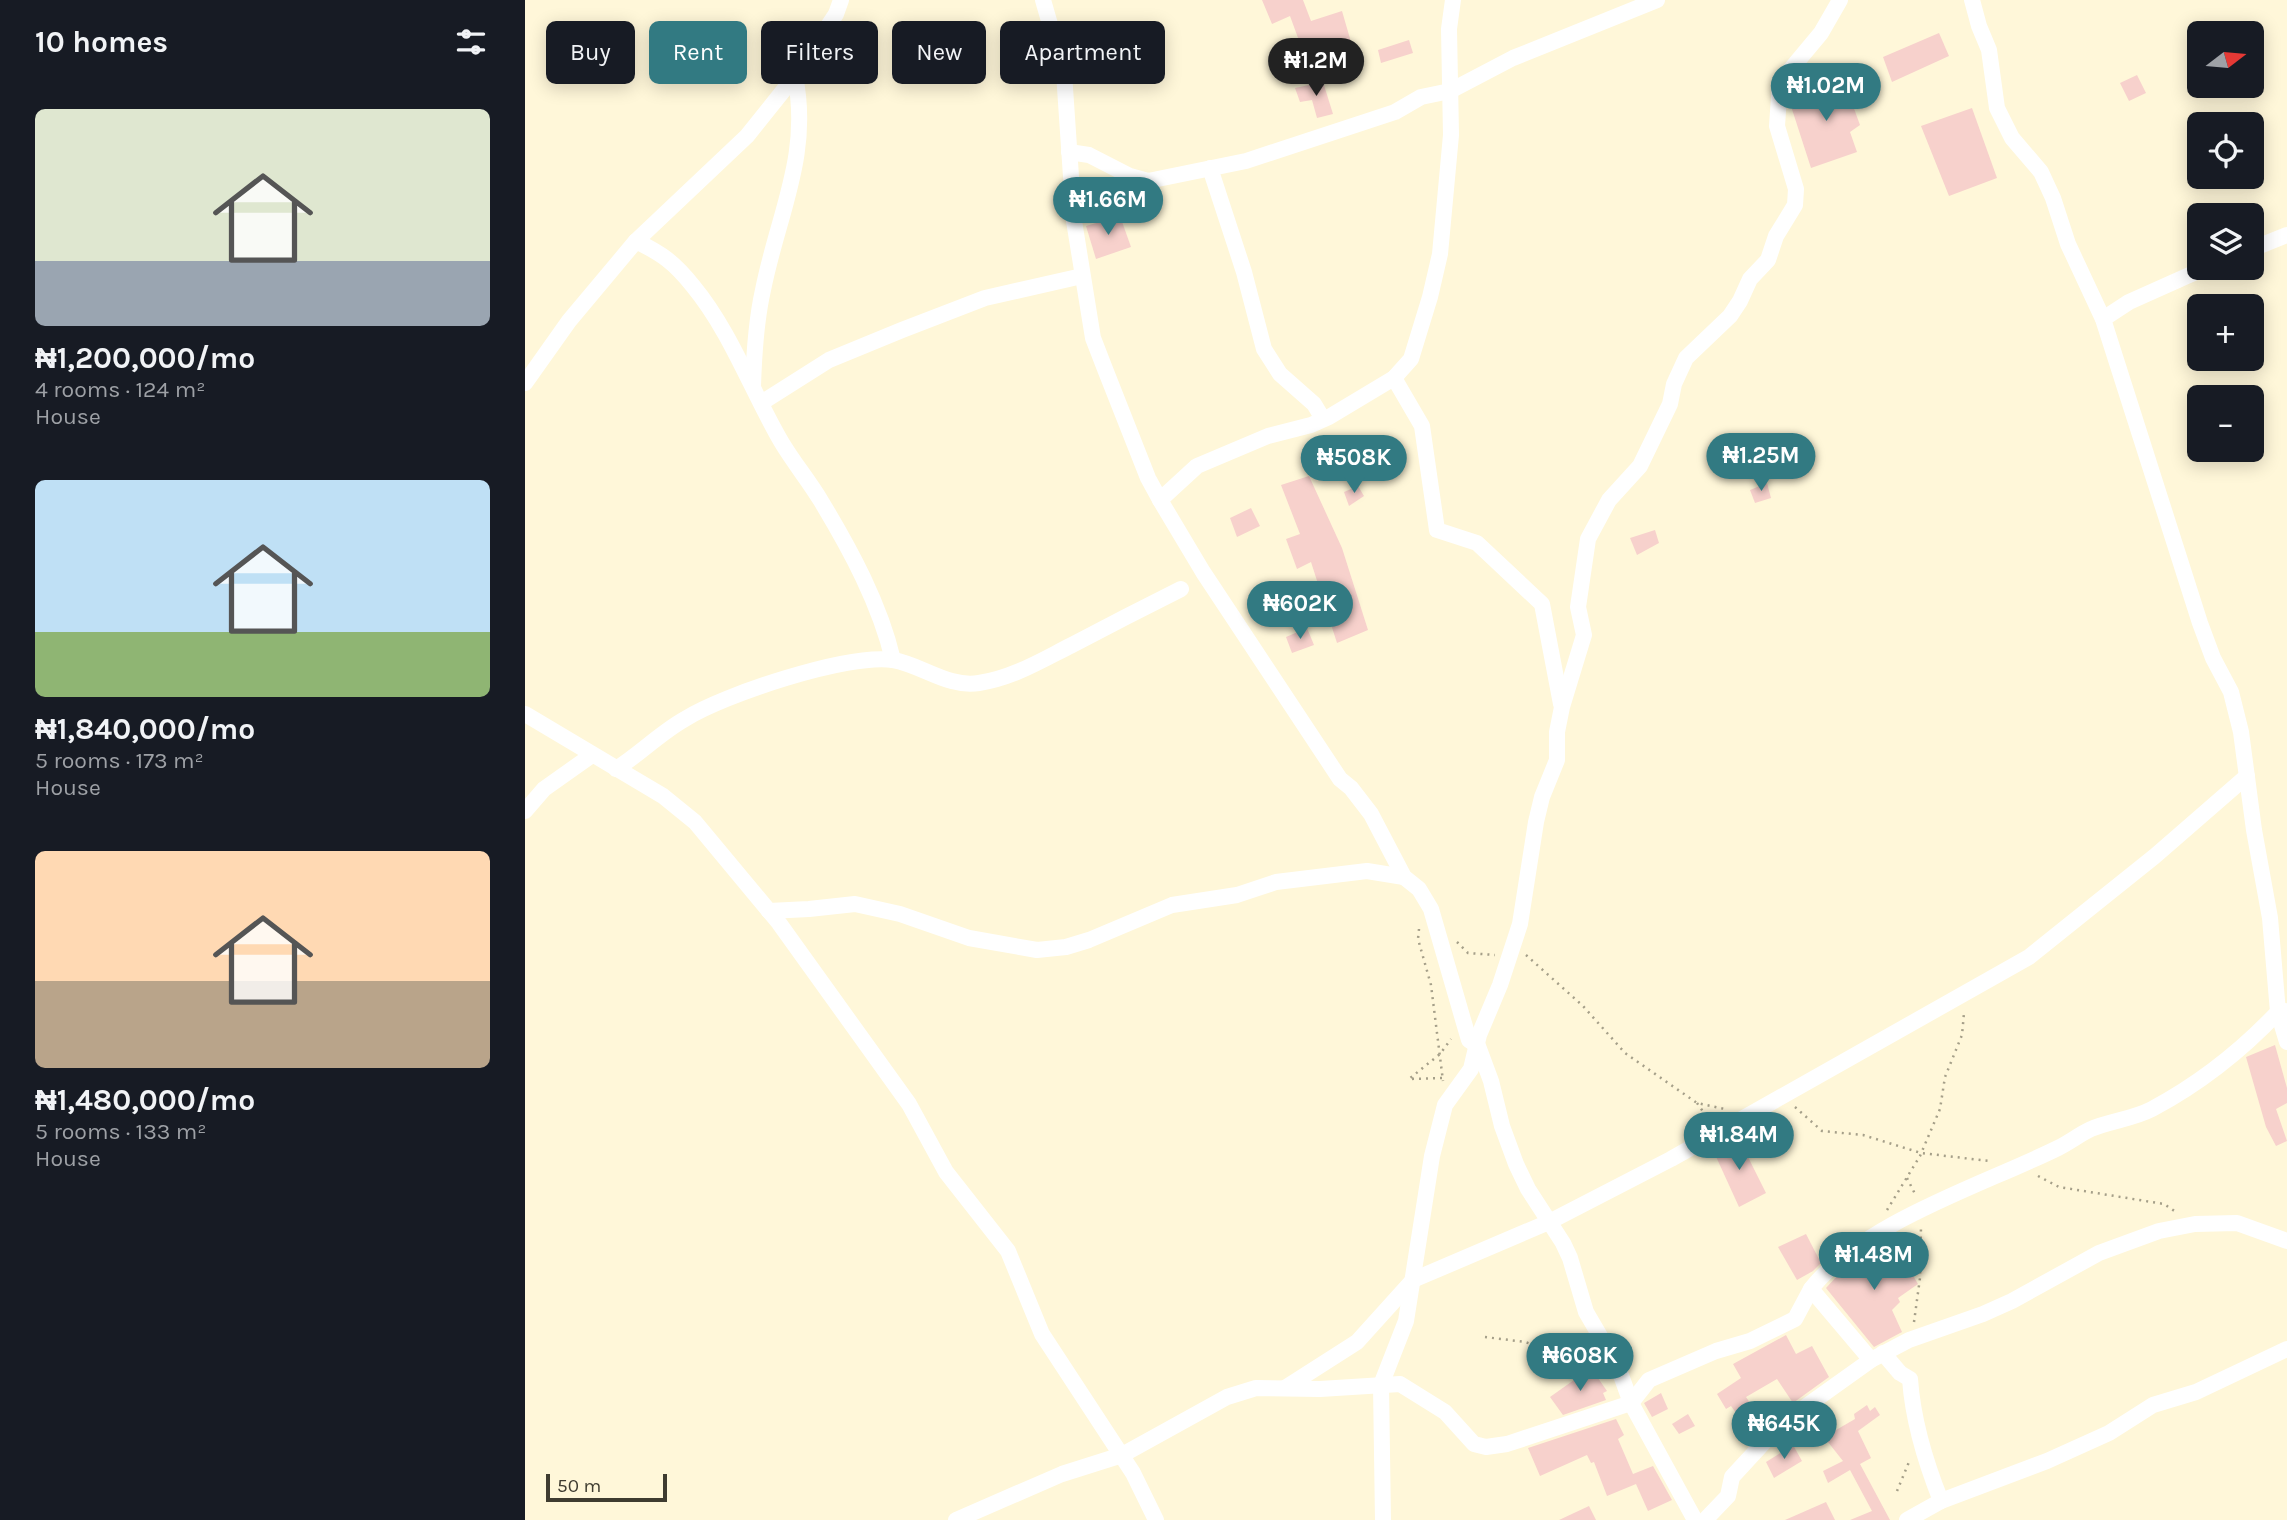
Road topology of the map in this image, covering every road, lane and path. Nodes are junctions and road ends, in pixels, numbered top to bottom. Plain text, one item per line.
1 (841, 0) edge
2 (1043, 0) edge
3 (1453, 0) edge
4 (1657, 0) edge
5 (1840, 0) edge
6 (1972, 0) edge
7 (832, 21) edge
8 (789, 84) edge
9 (797, 84) edge
10 (1450, 91) junction
11 (1069, 152) junction
12 (1210, 168) junction
13 (2287, 235) edge
14 (636, 241) junction
15 (2264, 244) edge
16 (1082, 276) junction
17 (2187, 276) edge
18 (2103, 319) junction
19 (1394, 378) junction
20 (525, 383) edge
21 (753, 387) junction
22 (761, 403) junction
23 (1323, 419) junction
24 (1160, 500) junction
25 (1181, 589) dead end
26 (893, 660) junction
27 (1562, 707) junction
28 (525, 715) edge
29 (592, 755) junction
30 (616, 769) junction
31 (2247, 776) junction
32 (525, 811) edge
33 (1403, 877) junction
34 (769, 911) junction
35 (1450, 935) dead end
36 (1514, 944) junction
37 (1431, 985) dead end
38 (2282, 987) edge
39 (1966, 992) junction
40 (2283, 1011) edge
41 (1464, 1023) junction
42 (2287, 1042) edge
43 (1478, 1046) junction
44 (1440, 1054) junction
45 (1443, 1078) junction
46 (1465, 1078) junction
47 (1697, 1103) junction
48 (1445, 1105) junction
49 (1751, 1114) junction
50 (1717, 1133) junction
51 (1906, 1178) junction
52 (1886, 1212) dead end
53 (1920, 1212) junction
54 (1549, 1222) junction
55 (2287, 1241) edge
56 (1413, 1280) junction
57 (1811, 1289) junction
58 (1485, 1337) dead end
59 (1913, 1339) junction
60 (2287, 1349) edge
61 (1877, 1356) junction
62 (1615, 1362) junction
63 (1381, 1385) junction
64 (1285, 1388) junction
65 (1631, 1403) junction
66 (1919, 1436) junction
67 (1122, 1455) junction
68 (1897, 1491) dead end
69 (1941, 1501) junction
70 (956, 1520) edge
71 (1156, 1520) edge
72 (1383, 1520) edge
73 (1695, 1520) edge
74 (1705, 1520) edge
75 (1907, 1520) edge

1 - 7 street
2 - 11 street
3 - 10 street
4 - 10 street
5 - 27 street
6 - 18 street
8 - 14 street
9 - 21 street
10 - 12 street
10 - 19 street
11 - 12 street
11 - 16 street
12 - 23 street
13 - 15 street
14 - 20 street
14 - 21 street
16 - 22 street
16 - 24 street
17 - 18 street
18 - 31 street
19 - 23 street
19 - 27 street
21 - 22 street
22 - 26 street
23 - 24 street
24 - 33 street
25 - 26 street
26 - 30 street
27 - 36 street
28 - 29 street
29 - 30 street
29 - 32 street
30 - 34 street
31 - 38 street
31 - 39 street
33 - 34 street
33 - 41 street
34 - 67 street
35 - 36 path
36 - 43 street
36 - 47 path
37 - 44 path
38 - 40 street
39 - 49 street
39 - 51 path
40 - 42 street
40 - 53 street
41 - 43 street
41 - 44 path
43 - 46 street
43 - 54 street
44 - 45 path
44 - 45 path
45 - 46 path
45 - 48 path
46 - 48 street
47 - 49 path
47 - 50 path
48 - 56 street
49 - 50 street
50 - 54 street
51 - 52 path
51 - 53 path
53 - 57 street
53 - 59 path
54 - 56 street
54 - 62 street
55 - 59 street
56 - 63 street
56 - 64 street
57 - 61 street
57 - 65 street
58 - 62 path
59 - 61 street
60 - 69 street
61 - 66 street
61 - 74 street
62 - 65 street
63 - 64 street
63 - 65 street
63 - 72 street
64 - 67 street
65 - 73 street
66 - 68 path
66 - 69 street
67 - 70 street
67 - 71 street
69 - 75 street

